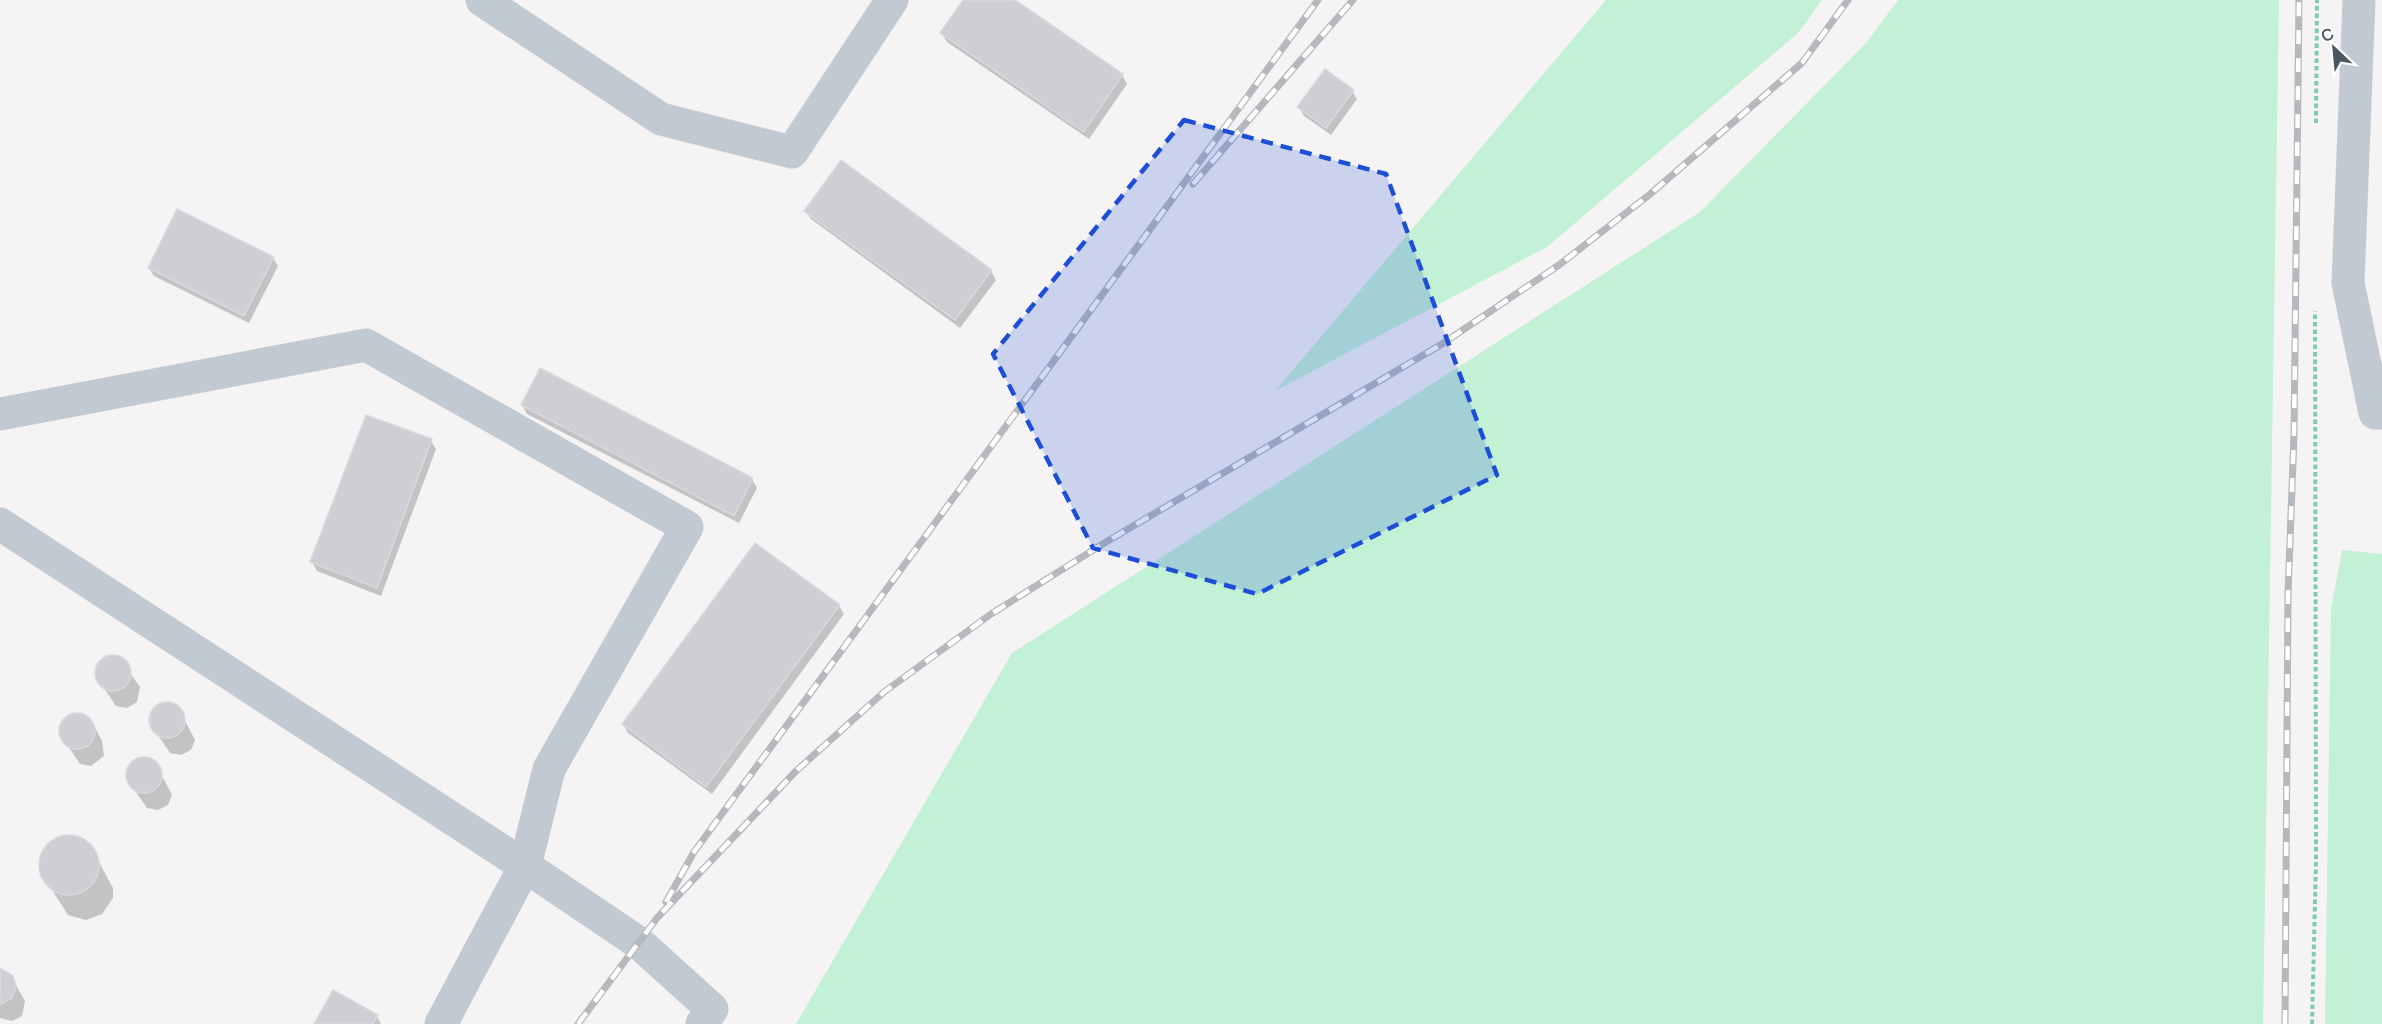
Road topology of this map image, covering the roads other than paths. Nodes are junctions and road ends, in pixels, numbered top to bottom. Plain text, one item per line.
1 (482, 0) edge
2 (892, 0) edge
3 (2359, 0) edge
4 (2382, 413) edge
5 (0, 414) edge
6 (0, 524) edge
7 (525, 866) junction
8 (441, 1024) edge
9 (702, 1024) edge

1 - 2 lane
3 - 4 lane
5 - 7 lane
6 - 7 lane
7 - 8 lane
7 - 9 lane

